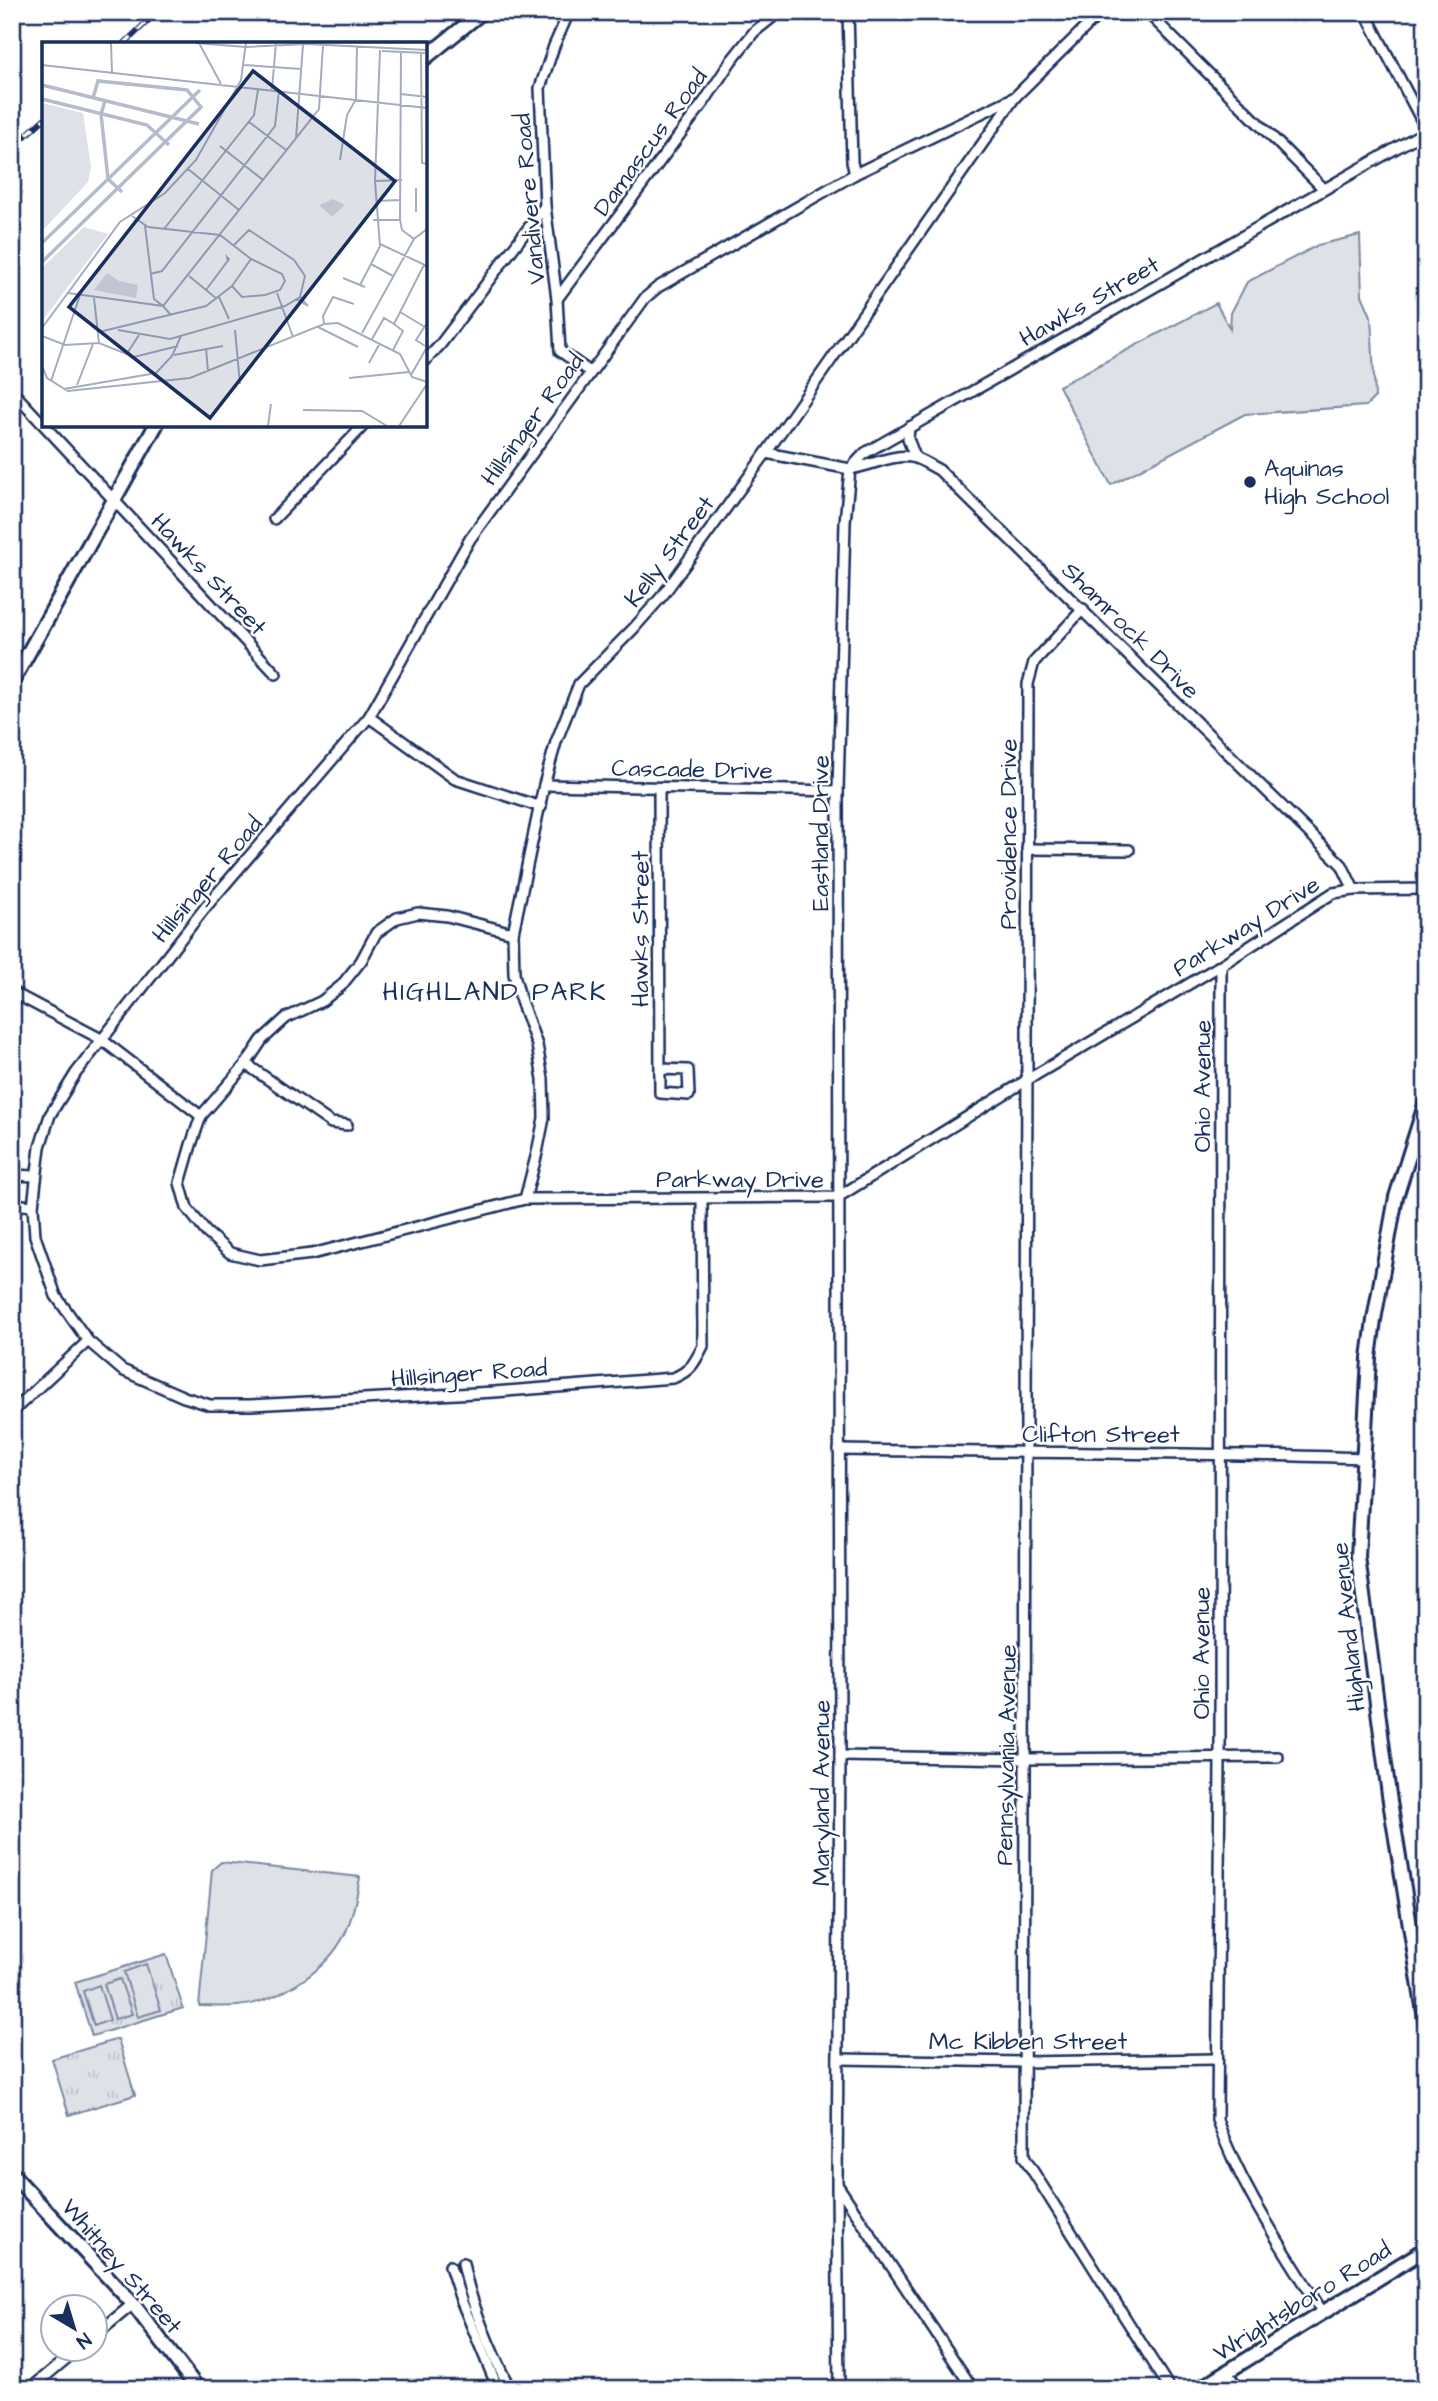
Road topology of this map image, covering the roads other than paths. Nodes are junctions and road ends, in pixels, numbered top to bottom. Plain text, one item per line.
1 (482, 12) edge
2 (569, 12) edge
3 (779, 12) edge
4 (848, 12) edge
5 (1101, 12) edge
6 (1147, 12) edge
7 (1365, 12) edge
8 (427, 56) edge
9 (1015, 97) junction
10 (1426, 130) edge
11 (855, 174) junction
12 (1323, 188) junction
13 (545, 206) junction
14 (557, 299) junction
15 (427, 358) edge
16 (590, 372) junction
17 (12, 391) edge
18 (42, 423) edge
19 (45, 427) edge
20 (155, 427) edge
21 (362, 427) edge
22 (909, 427) junction
23 (766, 453) junction
24 (915, 457) junction
25 (850, 469) junction
26 (114, 501) junction
27 (274, 519) dead end
28 (1083, 610) junction
29 (276, 674) dead end
30 (12, 682) edge
31 (369, 718) junction
32 (544, 785) junction
33 (659, 788) junction
34 (838, 791) junction
35 (541, 807) junction
36 (1027, 849) junction
37 (1129, 850) dead end
38 (1426, 889) edge
39 (1354, 890) junction
40 (513, 933) junction
41 (1222, 965) junction
42 (12, 992) edge
43 (101, 1039) junction
44 (246, 1064) junction
45 (660, 1069) dead end
46 (1027, 1080) junction
47 (1426, 1102) edge
48 (201, 1115) junction
49 (346, 1125) dead end
50 (12, 1175) edge
51 (35, 1176) junction
52 (838, 1198) junction
53 (525, 1199) junction
54 (702, 1199) junction
55 (12, 1205) edge
56 (33, 1206) junction
57 (88, 1341) junction
58 (12, 1412) edge
59 (839, 1450) junction
60 (1028, 1453) junction
61 (1221, 1453) junction
62 (1362, 1458) junction
63 (841, 1756) junction
64 (1278, 1758) dead end
65 (1025, 1759) junction
66 (1220, 1759) junction
67 (1426, 2025) edge
68 (838, 2059) junction
69 (1217, 2059) junction
70 (1023, 2062) junction
71 (15, 2183) edge
72 (837, 2185) junction
73 (1426, 2249) edge
74 (463, 2263) dead end
75 (450, 2266) dead end
76 (133, 2304) junction
77 (1323, 2313) junction
78 (108, 2325) edge
79 (62, 2362) edge
80 (1227, 2372) junction
81 (30, 2389) edge
82 (198, 2389) edge
83 (498, 2389) edge
84 (510, 2389) edge
85 (839, 2389) edge
86 (973, 2389) edge
87 (1170, 2389) edge
88 (1199, 2389) edge
89 (1238, 2389) edge

1 - 8 main road
2 - 13 street, Vandivere Road
3 - 14 street, Damascus Road
4 - 11 street
5 - 9 street, Kelly Street
6 - 12 street
7 - 10 street
9 - 11 street, Hillsinger Road
9 - 23 street, Kelly Street
10 - 12 street, Hawks Street
11 - 16 street, Hillsinger Road
12 - 22 street, Hawks Street
13 - 14 street, Vandivere Road
13 - 15 street
14 - 16 street, Vandivere Road
16 - 31 street, Hillsinger Road
17 - 18 street, Hawks Street
19 - 26 street, Hawks Street
20 - 26 main road
21 - 27 street
22 - 24 street
22 - 25 street, Hawks Street
23 - 25 street
23 - 32 street, Kelly Street
24 - 25 street
24 - 28 street, Shamrock Drive
25 - 34 street, Eastland Drive
26 - 29 street, Hawks Street
26 - 30 main road
28 - 36 street, Providence Drive
28 - 39 street, Shamrock Drive
31 - 35 street
31 - 43 street, Hillsinger Road
32 - 33 street, Cascade Drive
32 - 35 street, Kelly Street
33 - 34 street, Cascade Drive
33 - 45 street, Hawks Street
34 - 52 street, Eastland Drive
35 - 40 street, Kelly Street
36 - 37 street
36 - 46 street, Providence Drive
38 - 39 street, Parkway Drive
39 - 41 street, Parkway Drive
40 - 44 street
40 - 53 street, Kelly Street
41 - 46 street, Parkway Drive
41 - 61 street, Ohio Avenue
42 - 43 street
43 - 48 street
43 - 51 street, Hillsinger Road
44 - 48 street
44 - 49 street
46 - 52 street, Parkway Drive
46 - 60 street, Pennsylvania Avenue
47 - 62 main road, Highland Avenue
48 - 53 street, Parkway Drive
50 - 51 street
51 - 56 street, Hillsinger Road
52 - 54 street, Parkway Drive
52 - 59 street, Maryland Avenue
53 - 54 street, Parkway Drive
54 - 57 street, Hillsinger Road
55 - 56 street
56 - 57 street, Hillsinger Road
57 - 58 street
59 - 60 street, Clifton Street
59 - 63 street, Maryland Avenue
60 - 61 street, Clifton Street
60 - 65 street, Pennsylvania Avenue
61 - 62 street, Clifton Street
61 - 66 street, Ohio Avenue
62 - 67 main road, Highland Avenue
63 - 65 street
63 - 68 street, Maryland Avenue
64 - 66 street
65 - 66 street
65 - 70 street, Pennsylvania Avenue
66 - 69 street, Ohio Avenue
68 - 70 street, Mc Kibben Street
68 - 72 street, Maryland Avenue
69 - 70 street, Mc Kibben Street
69 - 77 street, Ohio Avenue
70 - 87 street, Pennsylvania Avenue
71 - 76 main road, Whitney Street
72 - 85 street, Maryland Avenue
72 - 86 street
73 - 77 main road, Wrightsboro Road
74 - 84 street
75 - 83 street
76 - 78 street
76 - 82 main road, Whitney Street
77 - 80 main road, Wrightsboro Road
79 - 81 street
80 - 88 main road, Wrightsboro Road
80 - 89 street

